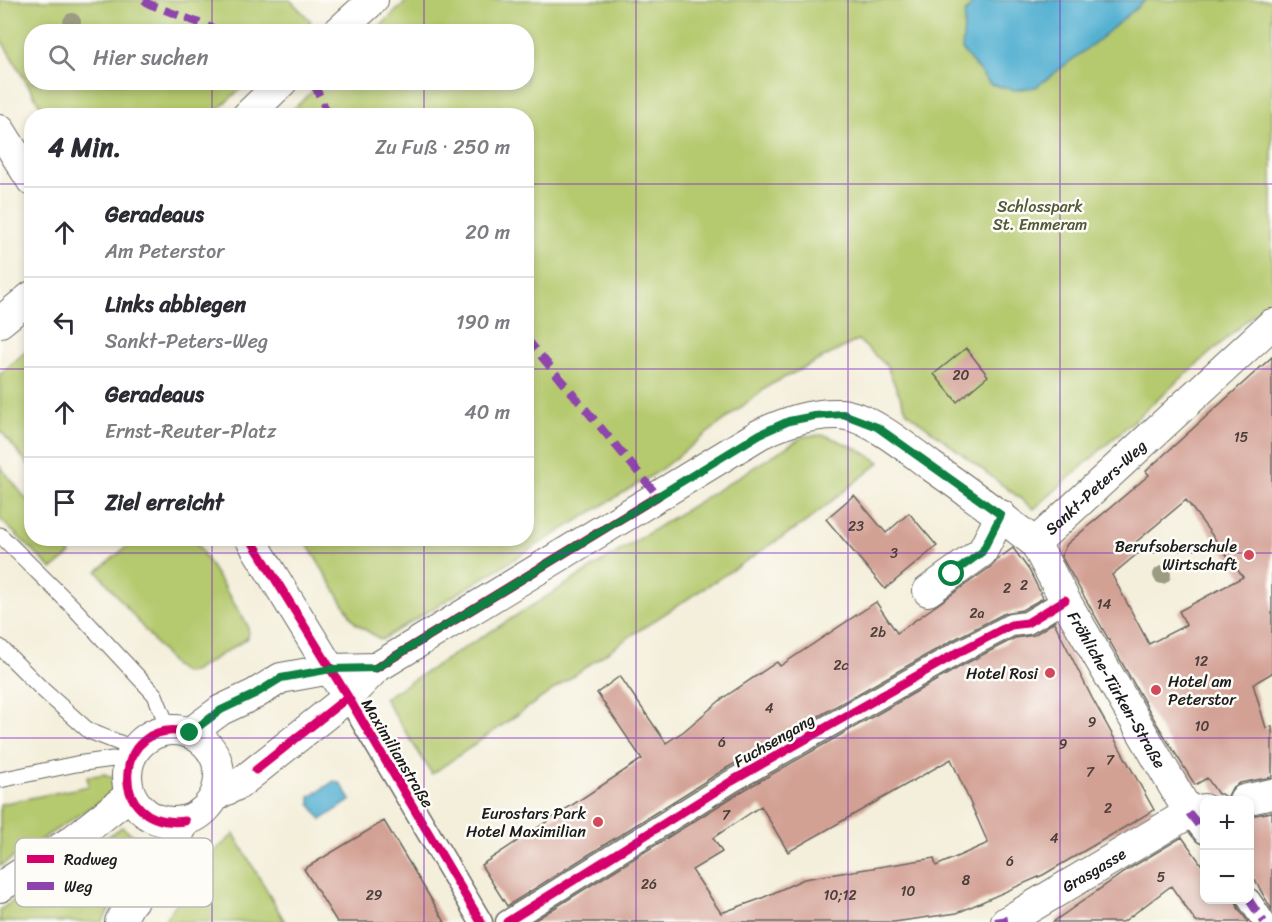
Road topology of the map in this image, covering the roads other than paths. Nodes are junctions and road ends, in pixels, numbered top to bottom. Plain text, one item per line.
1 (373, 0) edge
2 (347, 24) edge
3 (274, 90) edge
4 (255, 108) edge
5 (0, 130) edge
6 (24, 168) edge
7 (24, 302) edge
8 (0, 322) edge
9 (1272, 324) edge
10 (1001, 515) junction
11 (0, 536) edge
12 (1035, 543) junction
13 (255, 546) edge
14 (928, 591) dead end
15 (1065, 600) junction
16 (0, 647) edge
17 (376, 668) junction
18 (331, 669) junction
19 (348, 698) junction
20 (180, 731) junction
21 (132, 756) junction
22 (3, 776) edge
23 (1272, 794) edge
24 (130, 795) junction
25 (216, 795) junction
26 (1254, 798) edge
27 (1199, 818) edge
28 (185, 822) junction
29 (76, 838) edge
30 (177, 838) edge
31 (15, 877) edge
32 (0, 887) edge
33 (1252, 904) edge
34 (128, 907) edge
35 (1003, 921) edge
36 (120, 922) edge
37 (481, 922) edge
38 (507, 922) edge
39 (1264, 922) edge

1 - 2 street
3 - 4 street
5 - 6 street
7 - 8 street
9 - 12 street, Sankt-Peters-Weg
10 - 12 street, Sankt-Peters-Weg
10 - 14 street
10 - 17 street, Sankt-Peters-Weg
11 - 20 lane
12 - 15 street, Fröhliche-Türken-Straße
13 - 18 street, Maximilianstraße
15 - 27 street, Fröhliche-Türken-Straße
15 - 38 street, Fuchsengang
16 - 21 lane
17 - 18 street
17 - 19 street, Sankt-Peters-Weg
18 - 19 street, Maximilianstraße
18 - 20 street
19 - 25 street, Sankt-Peters-Weg
19 - 37 street, Maximilianstraße
20 - 21 street
20 - 25 street
21 - 22 lane
21 - 24 street
23 - 26 street
24 - 28 street
24 - 29 street
25 - 28 street
27 - 35 street, Grasgasse
28 - 30 street
31 - 32 street
33 - 39 street
34 - 36 street

